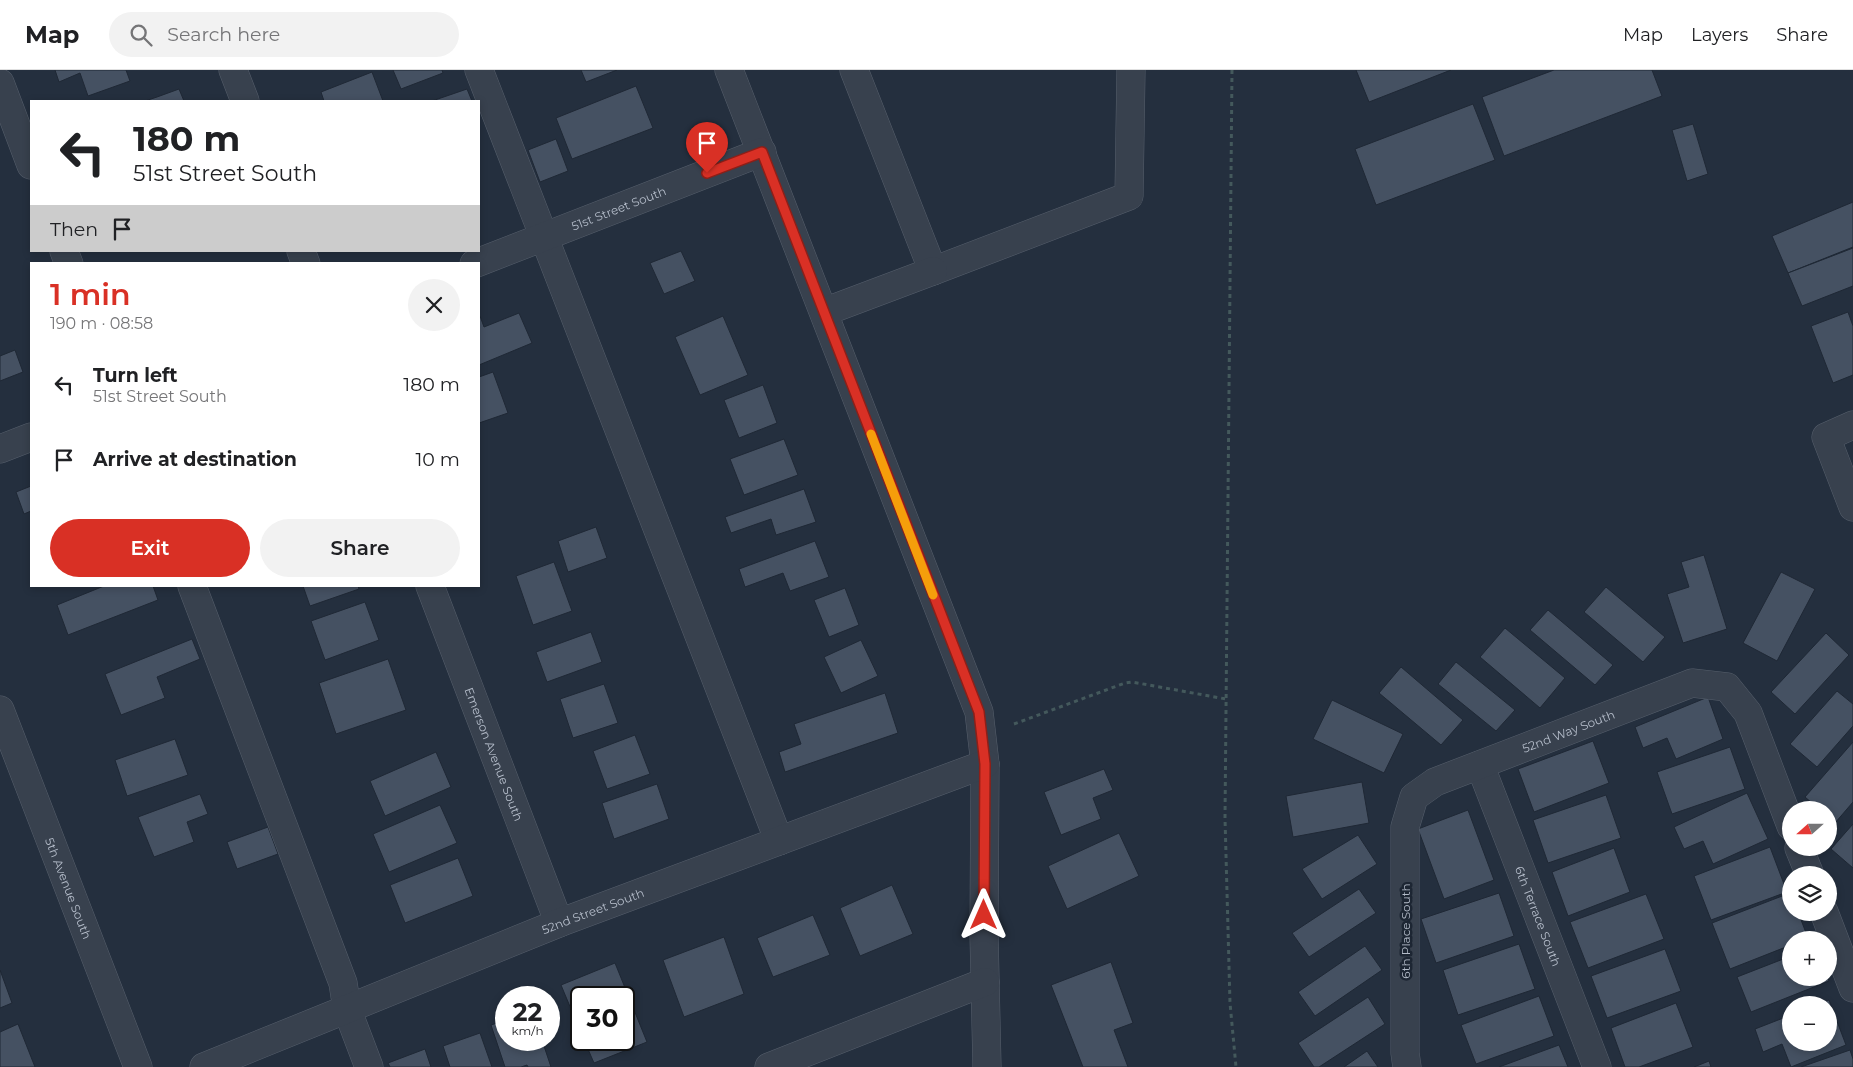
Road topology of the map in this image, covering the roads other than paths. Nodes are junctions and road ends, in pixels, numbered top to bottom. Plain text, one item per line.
1 (233, 70) edge
2 (479, 70) edge
3 (729, 70) edge
4 (854, 70) edge
5 (1131, 70) edge
6 (0, 82) edge
7 (245, 100) edge
8 (762, 152) junction
9 (30, 162) edge
10 (544, 237) junction
11 (479, 262) edge
12 (933, 271) junction
13 (824, 312) junction
14 (1853, 425) edge
15 (30, 436) edge
16 (0, 449) edge
17 (1853, 507) edge
18 (192, 587) edge
19 (430, 587) edge
20 (0, 710) edge
21 (985, 764) junction
22 (1480, 765) junction
23 (1414, 797) joint
24 (1782, 802) edge
25 (779, 841) junction
26 (1827, 921) edge
27 (559, 922) junction
28 (985, 982) junction
29 (1853, 988) edge
30 (347, 1009) junction
31 (138, 1067) edge
32 (204, 1067) edge
33 (369, 1067) edge
34 (769, 1067) edge
35 (987, 1067) edge
36 (1407, 1067) edge
37 (1597, 1067) edge

1 - 7 street
2 - 10 street
3 - 8 street
4 - 12 street
5 - 12 street
6 - 9 street
8 - 10 street, 51st Street South
8 - 13 street
10 - 11 street, 51st Street South
10 - 25 street
12 - 13 street
13 - 21 street
14 - 17 street
15 - 16 street
18 - 30 street
19 - 27 street, Emerson Avenue South
20 - 31 street, 5th Avenue South
21 - 25 street, 52nd Street South
21 - 28 street
22 - 23 street, 52nd Way South
22 - 24 street, 52nd Way South
22 - 37 street, 6th Terrace South
23 - 36 street, 6th Place South
25 - 27 street, 52nd Street South
26 - 29 street
27 - 30 street, 52nd Street South
28 - 34 street
28 - 35 street
30 - 32 street, 52nd Street South
30 - 33 street

